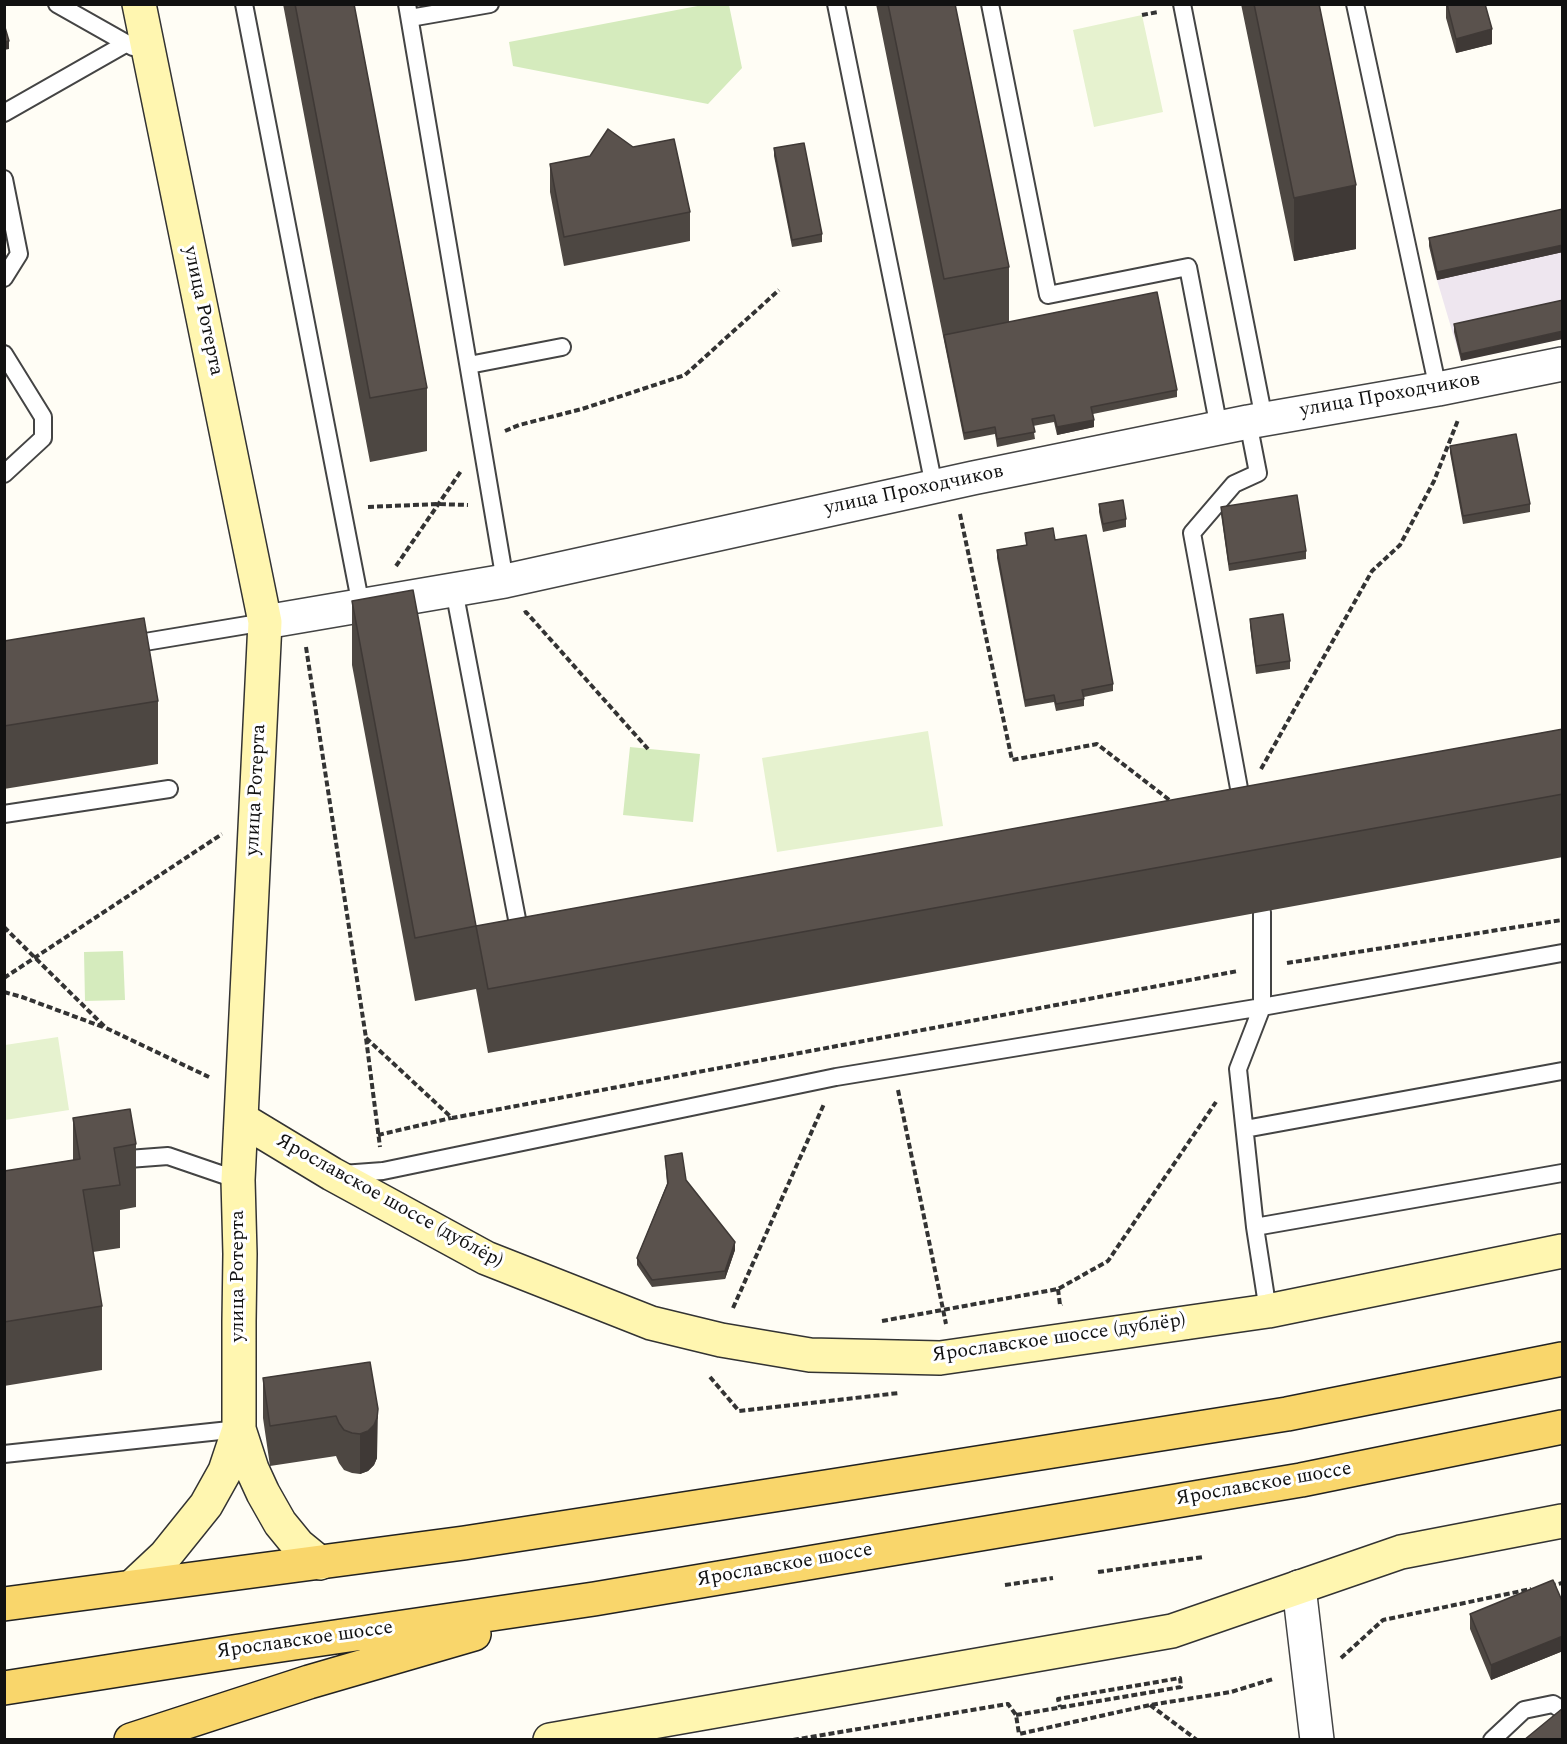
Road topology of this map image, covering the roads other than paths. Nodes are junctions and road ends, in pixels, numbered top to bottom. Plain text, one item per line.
1 (57, 4) edge
2 (139, 4) edge
3 (244, 4) edge
4 (490, 4) edge
5 (836, 4) edge
6 (990, 4) edge
7 (1182, 4) edge
8 (1355, 4) edge
9 (409, 11) edge
10 (138, 50) junction
11 (4, 113) edge
12 (4, 179) edge
13 (4, 278) edge
14 (562, 347) dead end
15 (4, 354) edge
16 (1563, 364) edge
17 (469, 365) junction
18 (1438, 389) junction
19 (1244, 423) junction
20 (4, 474) edge
21 (946, 495) junction
22 (505, 581) junction
23 (454, 590) junction
24 (366, 605) junction
25 (266, 622) junction
26 (107, 648) edge
27 (169, 789) dead end
28 (4, 814) edge
29 (1244, 814) edge
30 (1262, 912) edge
31 (533, 940) edge
32 (1563, 953) edge
33 (1262, 1006) junction
34 (1563, 1071) edge
35 (241, 1119) junction
36 (1245, 1130) junction
37 (101, 1161) edge
38 (1563, 1173) edge
39 (332, 1174) junction
40 (238, 1180) junction
41 (1256, 1227) junction
42 (1563, 1251) edge
43 (1268, 1311) junction
44 (1563, 1346) edge
45 (1563, 1359) edge
46 (1498, 1372) junction
47 (1563, 1427) edge
48 (239, 1429) junction
49 (4, 1454) edge
50 (1563, 1521) edge
51 (320, 1563) junction
52 (4, 1585) edge
53 (133, 1586) junction
54 (1299, 1587) junction
55 (594, 1599) junction
56 (4, 1604) edge
57 (4, 1688) edge
58 (1563, 1710) edge
59 (131, 1740) edge
60 (550, 1740) edge
61 (1317, 1740) edge
62 (1492, 1740) edge

1 - 10 lane
2 - 10 street, улица Ротерта
3 - 24 lane
4 - 9 lane
5 - 21 lane
6 - 19 lane
7 - 19 lane
8 - 18 lane
9 - 17 lane
10 - 11 lane
10 - 25 street, улица Ротерта
12 - 13 lane
14 - 17 lane
15 - 20 lane
16 - 18 street, улица Проходчиков
17 - 22 lane
18 - 19 street, улица Проходчиков
19 - 21 street, улица Проходчиков
19 - 29 lane
21 - 22 street, улица Проходчиков
22 - 23 street, улица Проходчиков
23 - 24 street, улица Проходчиков
23 - 31 lane
24 - 25 street, улица Проходчиков
25 - 26 lane
25 - 35 street, улица Ротерта
27 - 28 lane
30 - 33 lane
32 - 33 lane
33 - 36 lane
33 - 39 lane
34 - 36 lane
35 - 39 street, Ярославское шоссе (дублёр)
35 - 40 street, улица Ротерта
36 - 41 lane
37 - 40 lane
38 - 41 lane
39 - 43 street, Ярославское шоссе (дублёр)
40 - 48 street, улица Ротерта
41 - 43 lane
42 - 43 street, Ярославское шоссе (дублёр)
44 - 46 street
45 - 46 main road
46 - 51 main road
47 - 55 main road, Ярославское шоссе
48 - 49 lane
48 - 51 street, улица Ротерта
48 - 53 street
50 - 54 street
51 - 53 main road
52 - 53 main road
53 - 56 main road
54 - 60 street
54 - 61 street
55 - 57 main road, Ярославское шоссе
55 - 59 main road
58 - 62 lane

